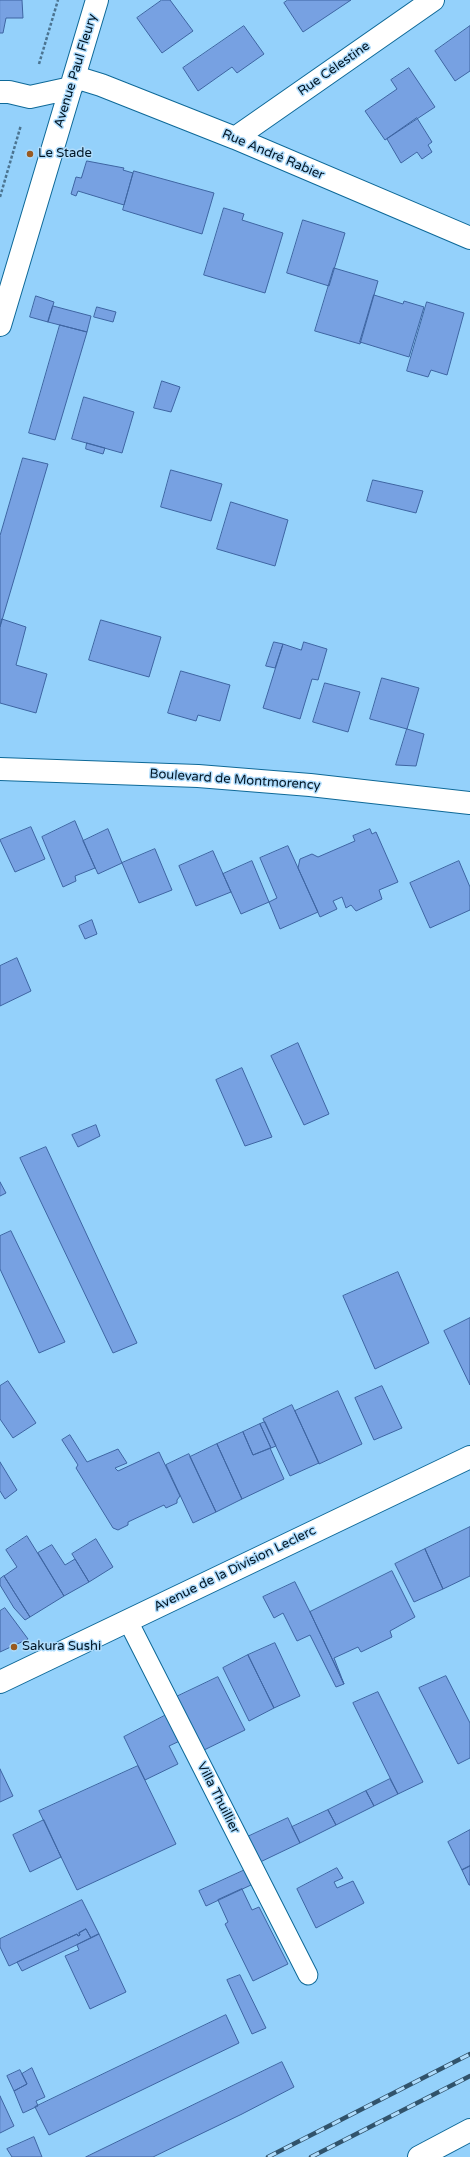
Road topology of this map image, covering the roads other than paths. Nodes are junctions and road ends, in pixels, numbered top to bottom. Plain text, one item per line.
1 (97, 0) edge
2 (433, 0) edge
3 (73, 83) junction
4 (0, 92) edge
5 (235, 138) junction
6 (470, 238) edge
7 (0, 325) edge
8 (0, 769) edge
9 (470, 803) edge
10 (470, 1457) edge
11 (128, 1621) junction
12 (0, 1682) edge
13 (308, 1974) dead end
14 (470, 2130) edge
15 (419, 2157) edge

1 - 3 street, Avenue Paul Fleury
2 - 5 street, Rue Célestine
3 - 4 street
3 - 5 street, Rue André Rabier
3 - 7 street, Avenue Paul Fleury
5 - 6 street, Rue André Rabier
8 - 9 street, Boulevard de Montmorency
10 - 11 street, Avenue de la Division Leclerc
11 - 12 street, Avenue de la Division Leclerc
11 - 13 lane, Villa Thuillier
14 - 15 street

